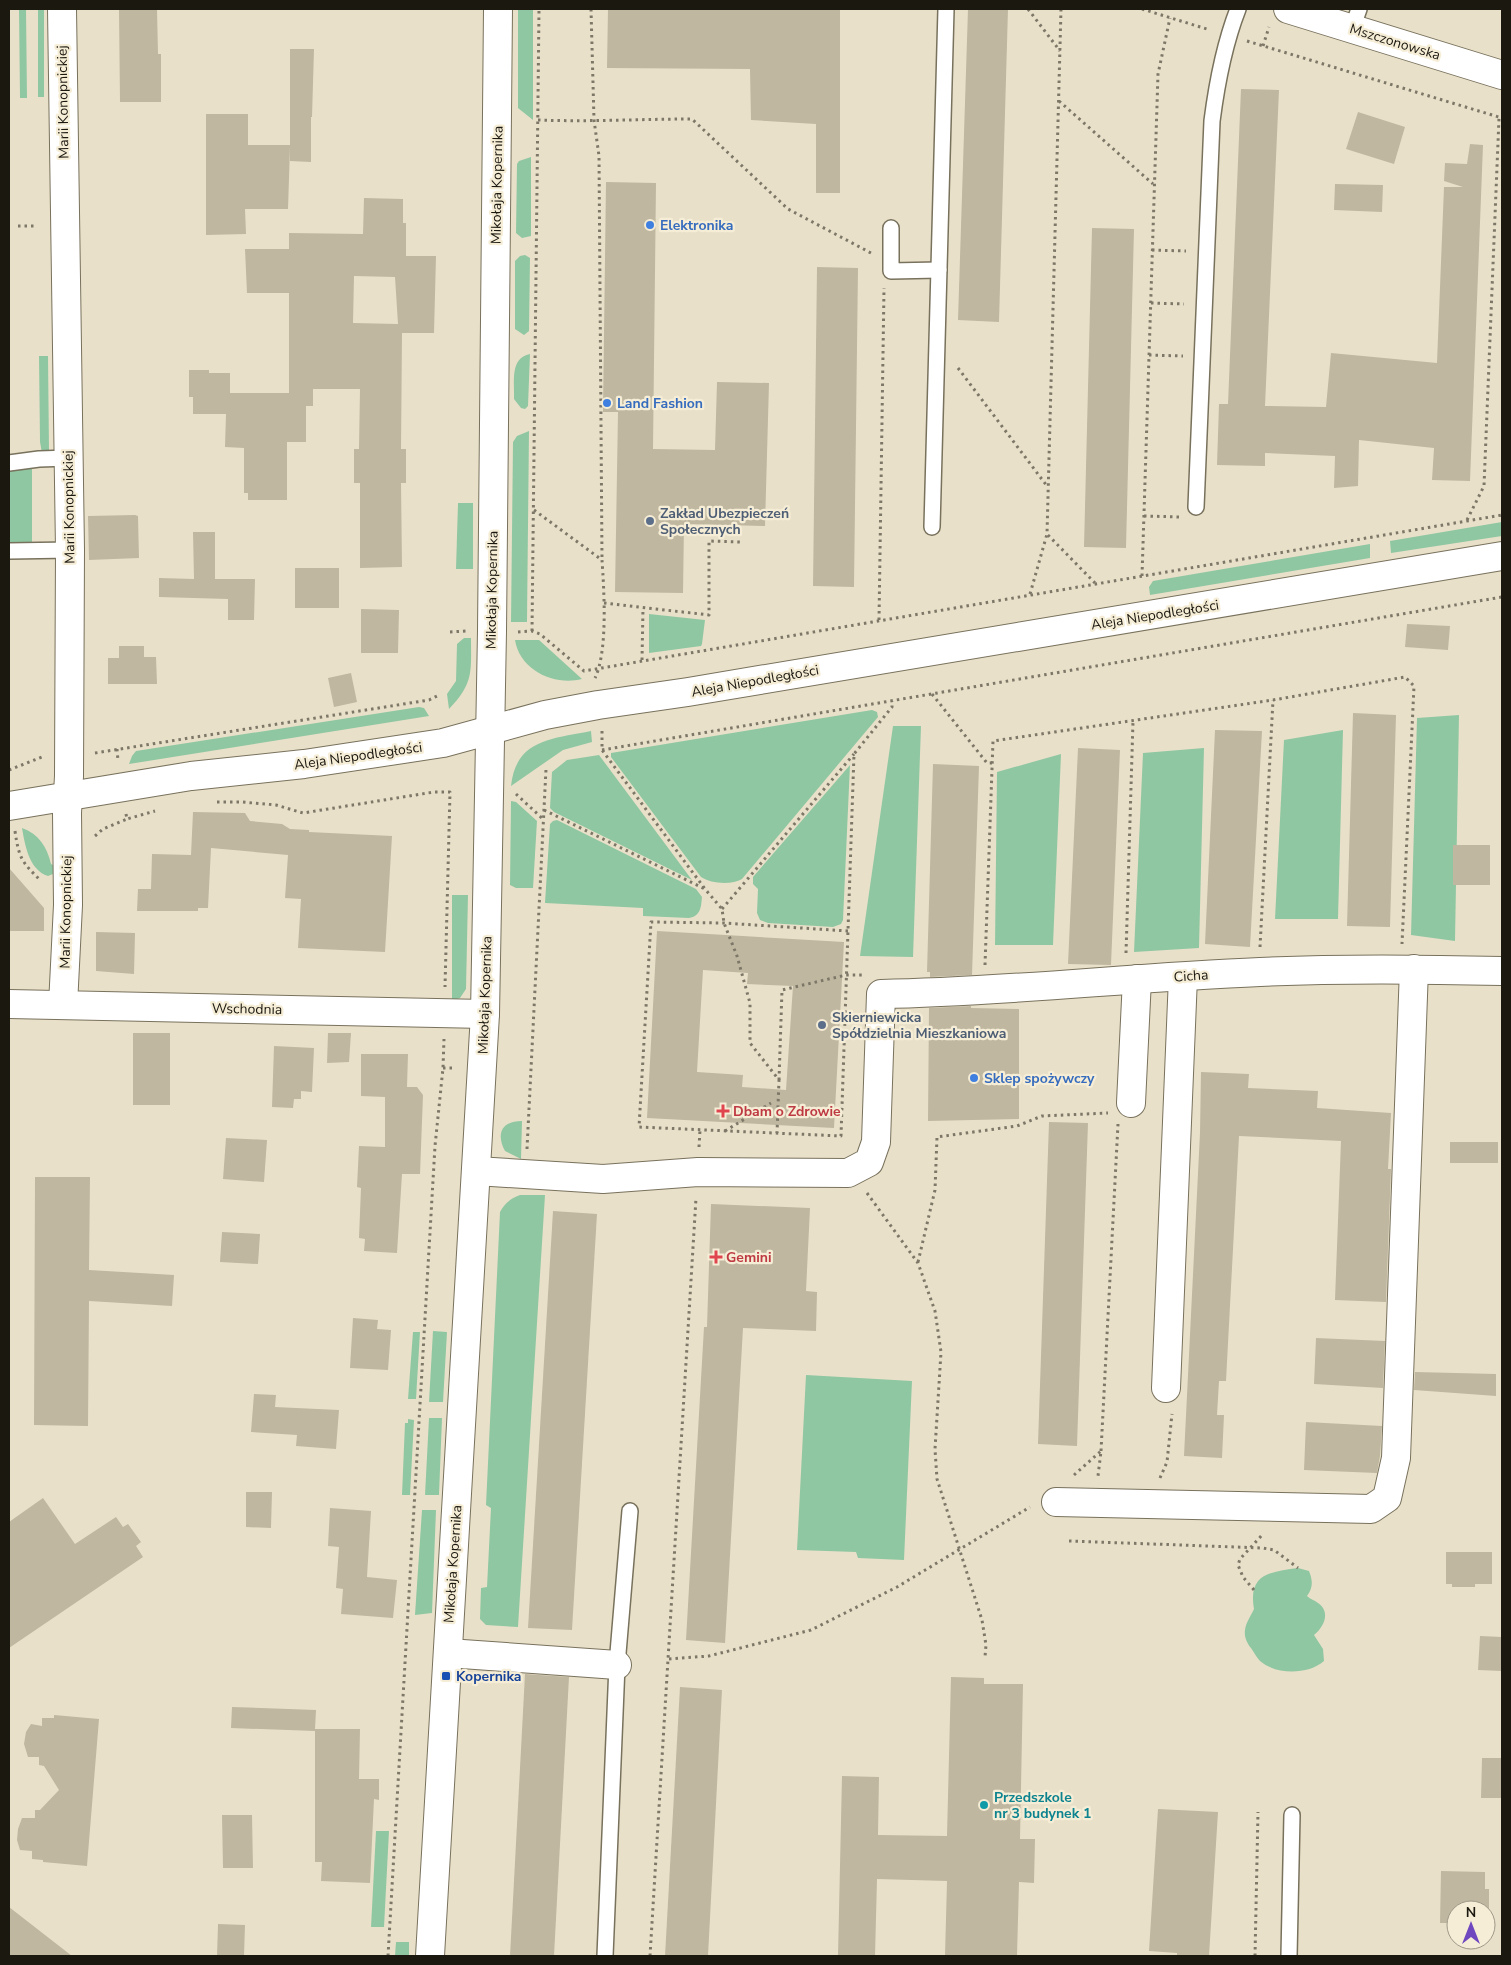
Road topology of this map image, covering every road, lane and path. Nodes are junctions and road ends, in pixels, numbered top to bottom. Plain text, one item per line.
1 (62, 9) edge
2 (498, 9) edge
3 (539, 9) edge
4 (591, 9) edge
5 (946, 9) edge
6 (1028, 9) edge
7 (1061, 9) edge
8 (1142, 9) edge
9 (1238, 9) edge
10 (1279, 15) edge
11 (1170, 18) junction
12 (1356, 19) edge
13 (1228, 35) junction
14 (1263, 46) junction
15 (1060, 51) junction
16 (1502, 75) edge
17 (1059, 101) junction
18 (1501, 118) edge
19 (538, 120) junction
20 (594, 120) junction
21 (1153, 184) junction
22 (18, 226) dead end
23 (34, 226) dead end
24 (891, 228) dead end
25 (1152, 250) junction
26 (1206, 252) junction
27 (876, 256) dead end
28 (939, 270) junction
29 (884, 284) dead end
30 (1151, 303) junction
31 (1204, 305) junction
32 (955, 365) dead end
33 (69, 458) junction
34 (9, 463) edge
35 (1048, 487) junction
36 (1196, 507) dead end
37 (534, 510) junction
38 (1502, 515) edge
39 (1467, 521) junction
40 (932, 527) dead end
41 (1047, 534) junction
42 (740, 542) dead end
43 (70, 550) junction
44 (9, 551) edge
45 (1502, 556) edge
46 (602, 560) junction
47 (1142, 576) junction
48 (1096, 584) junction
49 (1030, 594) junction
50 (1502, 597) edge
51 (604, 603) junction
52 (643, 608) junction
53 (879, 620) junction
54 (473, 631) dead end
55 (450, 632) dead end
56 (642, 660) junction
57 (600, 667) junction
58 (594, 681) dead end
59 (931, 694) junction
60 (437, 696) dead end
61 (892, 700) junction
62 (1273, 700) junction
63 (1133, 721) junction
64 (602, 728) dead end
65 (490, 731) junction
66 (602, 750) junction
67 (88, 754) dead end
68 (854, 754) junction
69 (45, 756) dead end
70 (992, 764) junction
71 (9, 770) edge
72 (546, 770) dead end
73 (513, 792) dead end
74 (68, 798) junction
75 (215, 802) dead end
76 (125, 807) dead end
77 (159, 810) dead end
78 (544, 810) junction
79 (11, 815) edge
80 (543, 819) junction
81 (68, 886) junction
82 (705, 889) junction
83 (722, 909) junction
84 (724, 923) junction
85 (848, 931) junction
86 (1260, 951) dead end
87 (1408, 957) junction
88 (985, 968) dead end
89 (1502, 971) edge
90 (846, 975) junction
91 (1183, 977) junction
92 (1131, 980) junction
93 (873, 984) junction
94 (9, 1004) edge
95 (63, 1005) junction
96 (443, 1014) junction
97 (485, 1014) junction
98 (524, 1073) dead end
99 (530, 1074) junction
100 (779, 1080) junction
101 (772, 1103) dead end
102 (1124, 1108) junction
103 (725, 1131) junction
104 (776, 1133) junction
105 (476, 1171) junction
106 (526, 1175) junction
107 (859, 1193) dead end
108 (697, 1195) dead end
109 (918, 1263) junction
110 (1166, 1388) dead end
111 (1101, 1451) dead end
112 (1045, 1503) joint
113 (1282, 1507) junction
114 (630, 1511) dead end
115 (1069, 1541) dead end
116 (1250, 1547) junction
117 (960, 1551) junction
118 (1298, 1568) dead end
119 (1254, 1590) dead end
120 (448, 1653) junction
121 (985, 1657) dead end
122 (669, 1658) junction
123 (617, 1665) junction
124 (1258, 1812) dead end
125 (1292, 1815) dead end
126 (388, 1956) edge
127 (430, 1956) edge
128 (605, 1956) edge
129 (650, 1956) edge
130 (1255, 1956) edge
131 (1289, 1956) edge

1 - 33 street, Marii Konopnickiej
2 - 65 street, Mikołaja Kopernika
3 - 19 path
4 - 20 path
5 - 28 lane
6 - 15 path
7 - 15 path
8 - 11 path
9 - 13 lane
10 - 12 street, Mszczonowska
10 - 14 path
11 - 13 path
11 - 21 path
12 - 16 street, Mszczonowska
13 - 14 path
13 - 26 lane
14 - 18 path
15 - 17 path
17 - 21 path
17 - 35 path
18 - 39 path
19 - 20 path
19 - 37 path
20 - 27 path
20 - 46 path
21 - 25 path
22 - 23 path
24 - 28 lane
25 - 26 path
25 - 30 path
26 - 31 lane
28 - 40 lane
29 - 53 path
30 - 31 path
30 - 47 path
31 - 36 lane
32 - 35 path
33 - 34 lane
33 - 43 street, Marii Konopnickiej
35 - 41 path
37 - 46 path
37 - 57 path
38 - 39 path
39 - 47 path
41 - 48 path
41 - 49 path
42 - 52 path
43 - 44 lane
43 - 74 street, Marii Konopnickiej
45 - 65 street, Aleja Niepodległości
46 - 51 path
47 - 48 path
48 - 49 path
49 - 53 path
50 - 59 path
51 - 52 path
51 - 57 path
52 - 56 path
53 - 56 path
54 - 55 path
56 - 57 path
57 - 58 path
59 - 61 path
59 - 70 path
60 - 67 path
61 - 66 path
61 - 68 path
62 - 63 path
62 - 86 path
62 - 87 path
63 - 70 path
63 - 92 path
64 - 66 path
65 - 74 street, Aleja Niepodległości
65 - 97 street, Mikołaja Kopernika
66 - 82 path
68 - 83 path
68 - 85 path
69 - 71 path
70 - 88 path
72 - 78 path
73 - 80 path
74 - 79 street, Aleja Niepodległości
74 - 81 street, Marii Konopnickiej
75 - 96 path
76 - 77 path
78 - 80 path
78 - 82 path
79 - 81 path
80 - 99 path
81 - 95 street, Marii Konopnickiej
82 - 83 path
83 - 84 path
84 - 85 path
84 - 100 path
84 - 103 path
85 - 90 path
87 - 89 street, Cicha
87 - 91 street, Cicha
87 - 113 street
90 - 93 path
90 - 100 path
90 - 104 path
91 - 92 street, Cicha
91 - 110 street
92 - 93 street, Cicha
92 - 102 street
93 - 106 street
94 - 95 street, Wschodnia
95 - 96 street, Wschodnia
96 - 97 street, Wschodnia
96 - 126 path
97 - 105 street, Mikołaja Kopernika
98 - 99 path
99 - 106 path
100 - 104 path
101 - 103 path
102 - 109 path
102 - 111 path
103 - 104 path
105 - 106 street
105 - 120 street, Mikołaja Kopernika
107 - 109 path
108 - 122 path
109 - 117 path
112 - 113 street
112 - 117 path
113 - 116 path
114 - 123 lane
115 - 116 path
116 - 118 path
116 - 119 path
117 - 121 path
117 - 122 path
120 - 123 street
120 - 127 street, Mikołaja Kopernika
122 - 129 path
123 - 128 lane
124 - 130 path
125 - 131 lane

